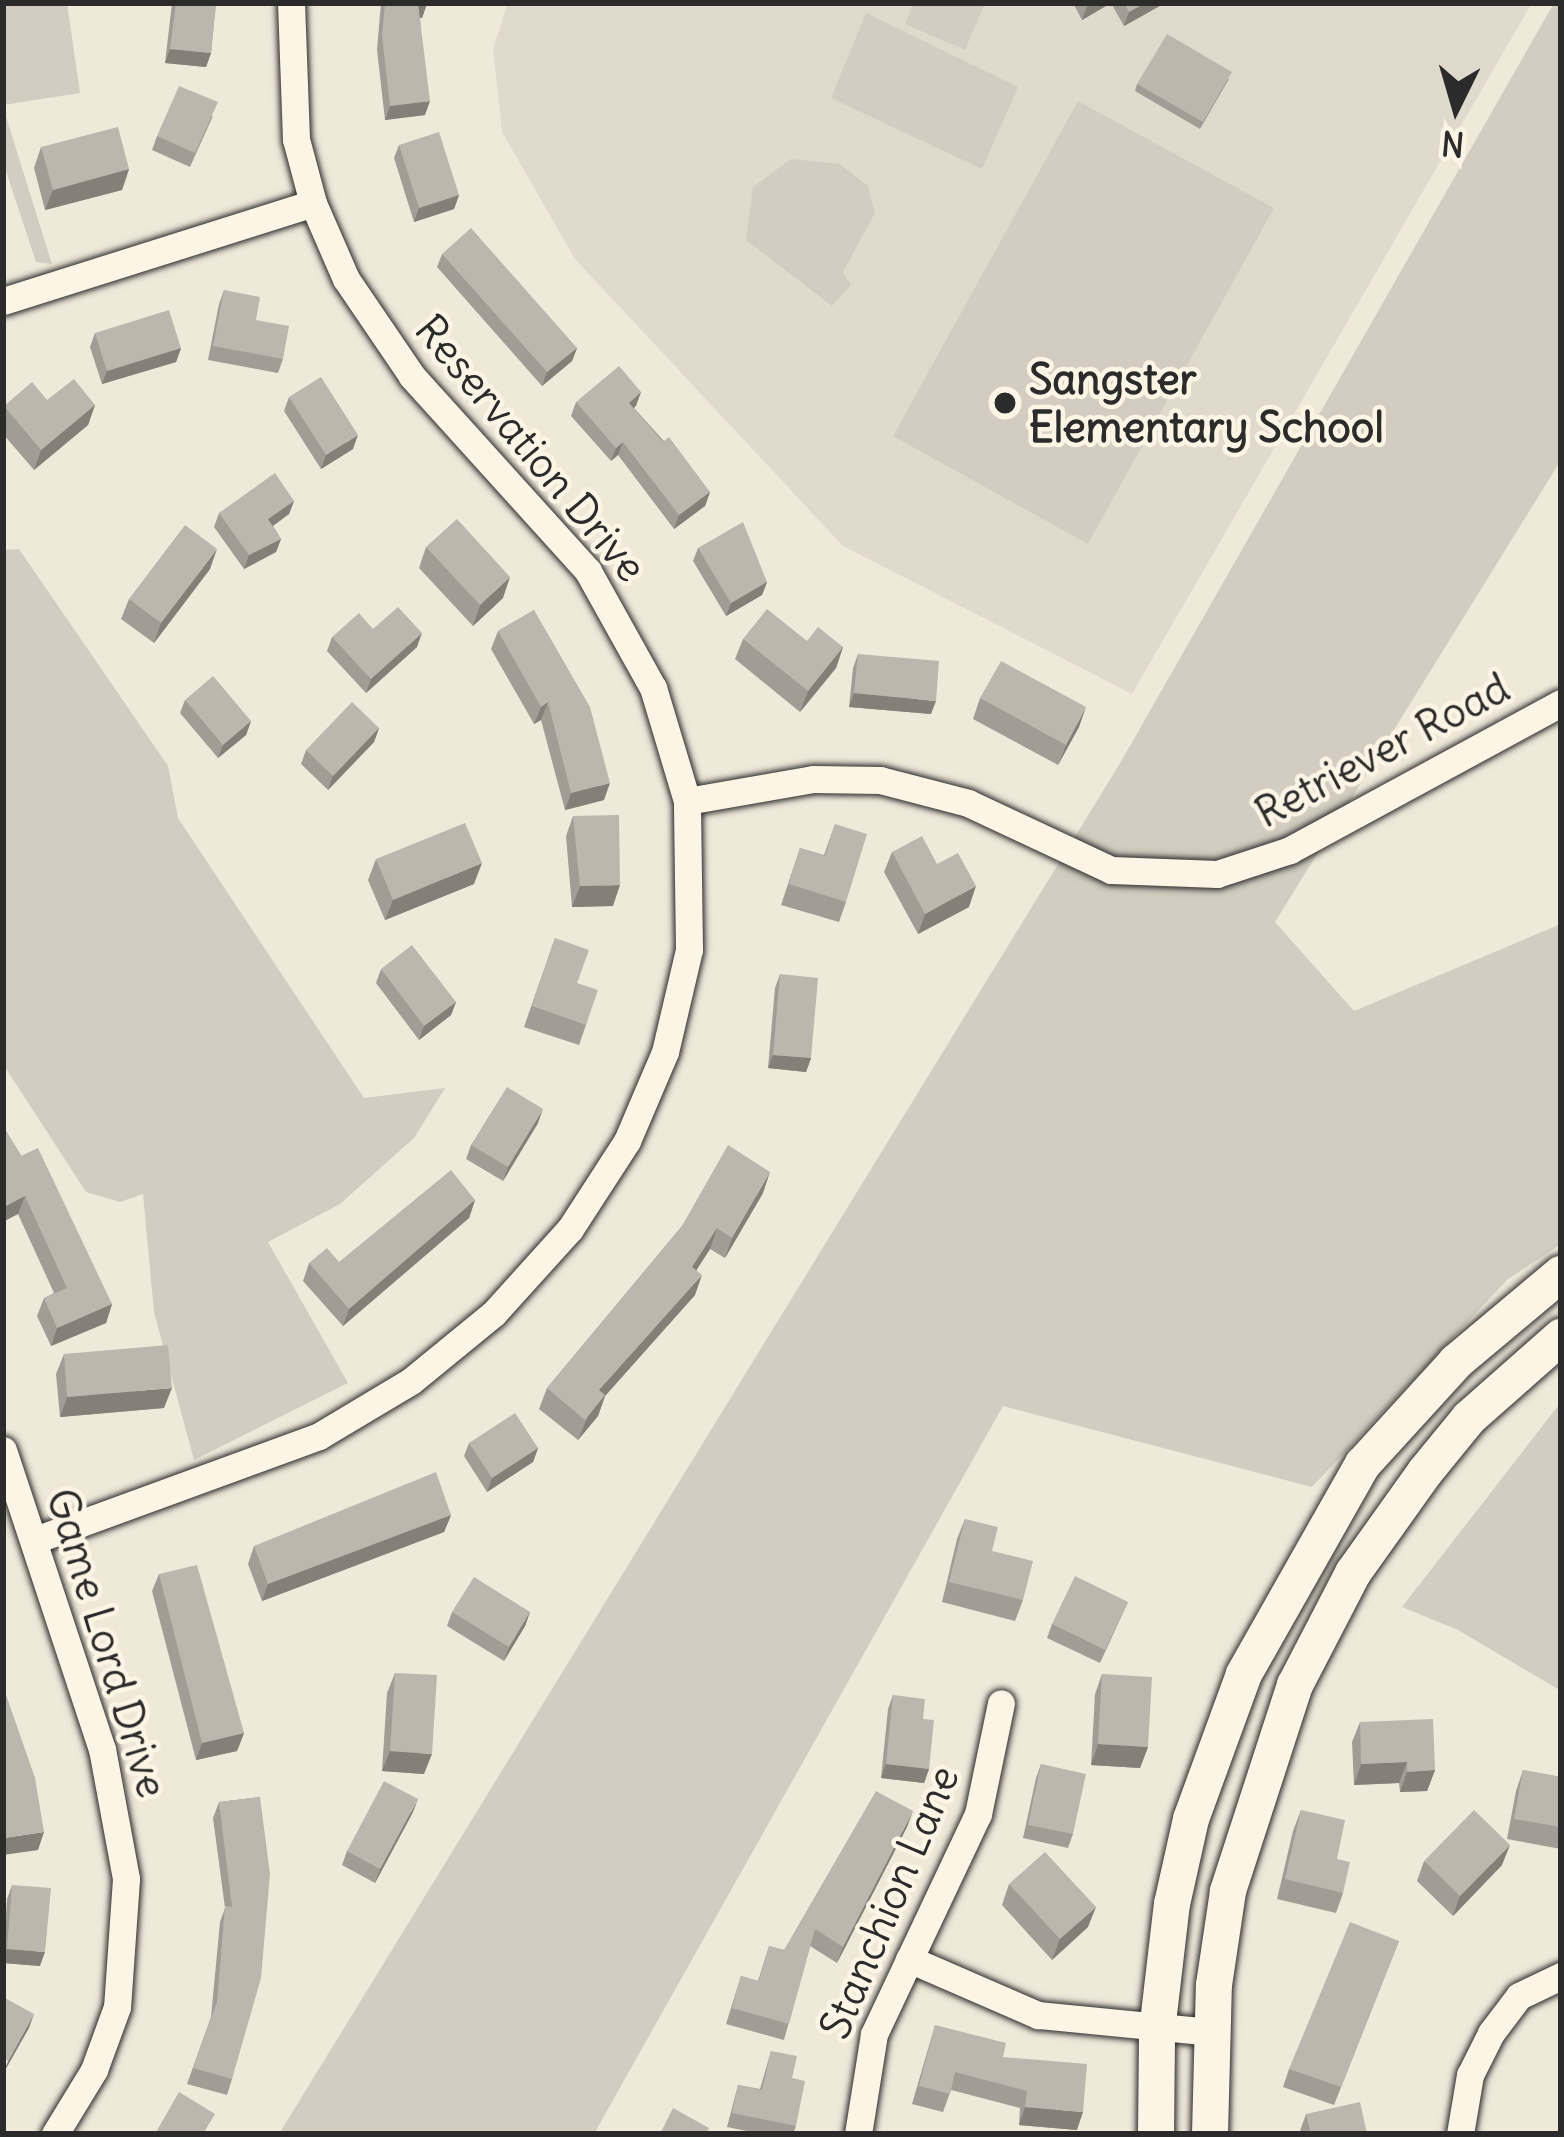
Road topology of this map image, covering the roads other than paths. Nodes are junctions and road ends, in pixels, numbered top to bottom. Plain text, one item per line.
1 (291, 3) edge
2 (313, 203) junction
3 (3, 301) edge
4 (1561, 703) edge
5 (687, 801) junction
6 (1561, 1274) edge
7 (1561, 1337) edge
8 (3, 1450) edge
9 (34, 1540) junction
10 (1001, 1703) dead end
11 (909, 1959) junction
12 (1561, 1976) edge
13 (1157, 2031) junction
14 (1212, 2032) junction
15 (55, 2134) edge
16 (858, 2134) edge
17 (1156, 2134) edge
18 (1210, 2134) edge
19 (1460, 2134) edge

1 - 2 street, Reservation Drive
2 - 3 street
2 - 5 street, Reservation Drive
4 - 5 street, Retriever Road
5 - 9 street, Reservation Drive
6 - 13 main road
7 - 14 main road
8 - 9 street, Game Lord Drive
9 - 15 street, Game Lord Drive
10 - 11 street, Stanchion Lane
11 - 13 street
11 - 16 street, Stanchion Lane
12 - 19 street
13 - 14 street
13 - 17 main road
14 - 18 main road

